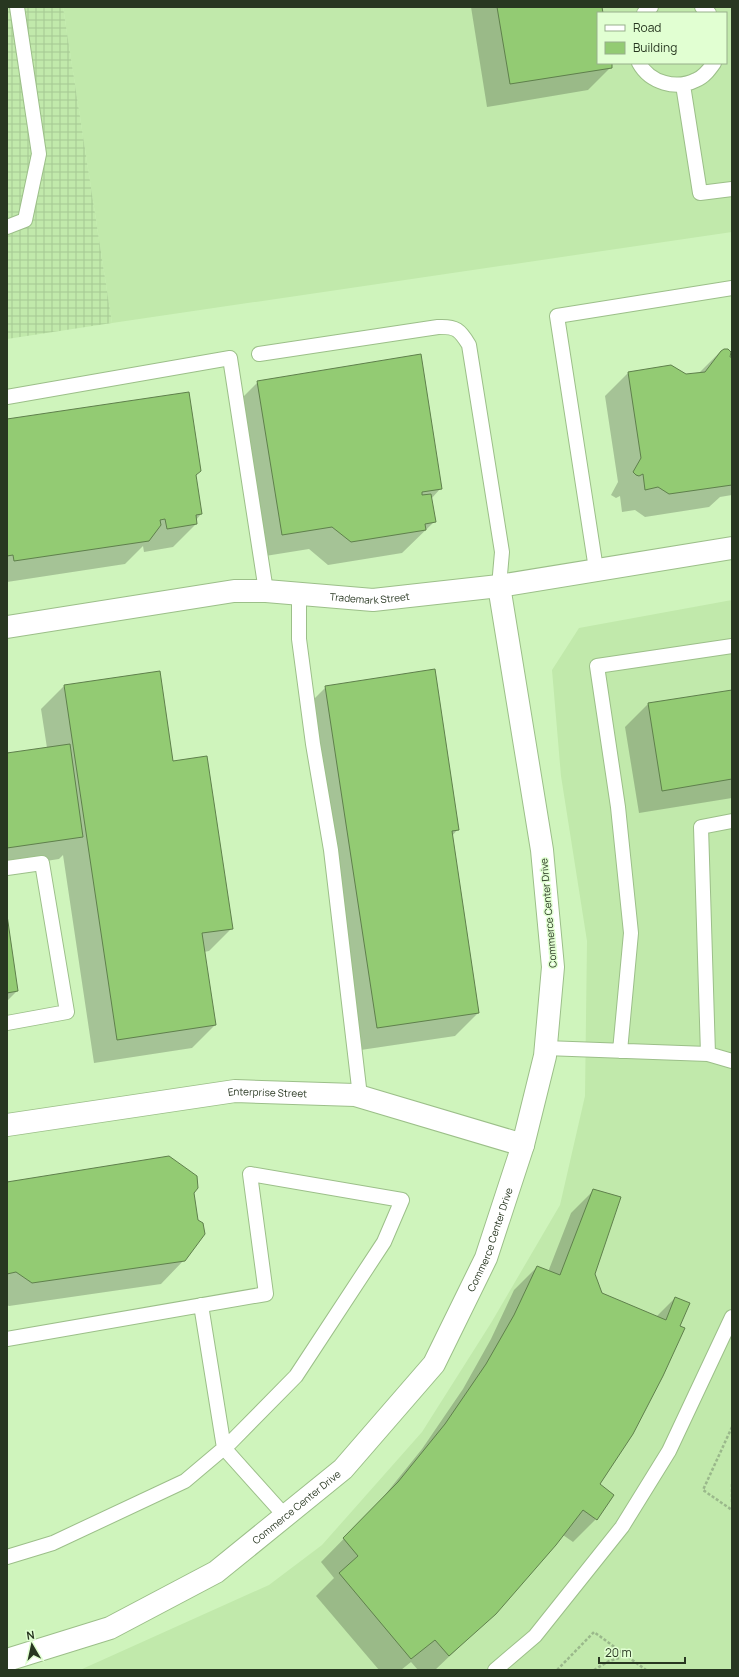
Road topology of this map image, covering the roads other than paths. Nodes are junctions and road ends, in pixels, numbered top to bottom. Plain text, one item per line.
1 (17, 7) edge
2 (639, 64) edge
3 (713, 64) edge
4 (683, 84) junction
5 (732, 189) edge
6 (7, 227) edge
7 (732, 288) edge
8 (259, 354) dead end
9 (7, 397) edge
10 (732, 548) edge
11 (596, 569) junction
12 (499, 586) junction
13 (266, 591) junction
14 (299, 594) junction
15 (7, 627) edge
16 (732, 646) edge
17 (732, 820) edge
18 (7, 868) edge
19 (7, 1023) edge
20 (545, 1048) junction
21 (620, 1051) junction
22 (708, 1054) junction
23 (732, 1061) edge
24 (360, 1096) junction
25 (7, 1125) edge
26 (523, 1145) junction
27 (201, 1305) junction
28 (732, 1317) edge
29 (7, 1339) edge
30 (224, 1448) junction
31 (285, 1516) junction
32 (7, 1557) edge
33 (7, 1660) edge
34 (494, 1670) edge

1 - 6 lane
2 - 4 lane
3 - 4 lane
4 - 5 lane
7 - 11 lane
8 - 12 lane
9 - 13 lane
10 - 11 street, Trademark Street
11 - 12 street, Trademark Street
12 - 14 street, Trademark Street
12 - 20 street, Commerce Center Drive
13 - 14 street, Trademark Street
13 - 15 street, Trademark Street
14 - 24 lane
16 - 21 lane
17 - 22 lane
18 - 19 lane
20 - 21 lane
20 - 26 street, Commerce Center Drive
21 - 22 lane
22 - 23 lane
24 - 25 street, Enterprise Street
24 - 26 street, Enterprise Street
26 - 31 street, Commerce Center Drive
27 - 29 lane
27 - 30 lane
27 - 30 lane
28 - 34 lane
30 - 31 lane
30 - 32 lane
31 - 33 street, Commerce Center Drive

